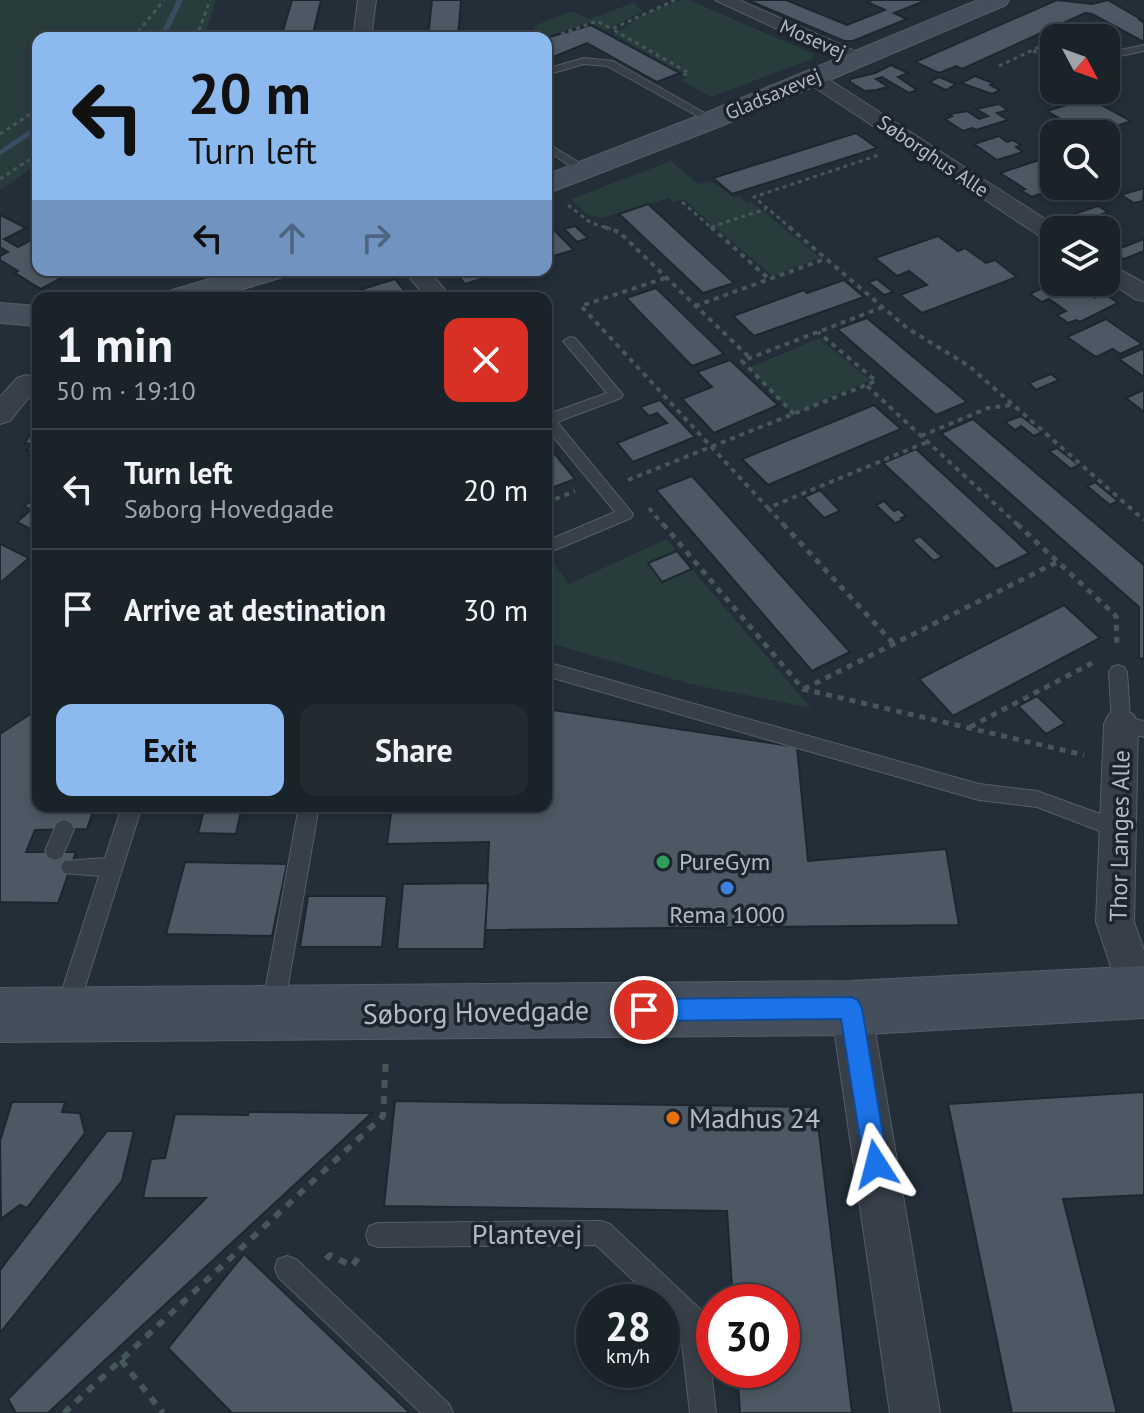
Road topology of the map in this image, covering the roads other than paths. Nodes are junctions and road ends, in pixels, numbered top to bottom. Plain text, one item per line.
1 (367, 0) edge
2 (724, 0) edge
3 (998, 0) edge
4 (363, 32) edge
5 (1144, 48) edge
6 (1120, 53) edge
7 (857, 59) junction
8 (552, 70) edge
9 (812, 77) junction
10 (712, 120) junction
11 (552, 149) edge
12 (585, 171) junction
13 (552, 190) edge
14 (1040, 226) edge
15 (252, 276) edge
16 (420, 276) edge
17 (1120, 278) edge
18 (200, 292) edge
19 (435, 292) edge
20 (1144, 294) edge
21 (0, 313) edge
22 (32, 316) edge
23 (570, 341) dead end
24 (26, 384) dead end
25 (0, 415) edge
26 (552, 418) edge
27 (552, 426) edge
28 (555, 544) dead end
29 (552, 671) edge
30 (1118, 672) road end
31 (1133, 726) edge
32 (130, 812) edge
33 (308, 812) edge
34 (64, 829) dead end
35 (1118, 829) junction
36 (55, 851) dead end
37 (71, 867) dead end
38 (111, 867) junction
39 (1141, 992) edge
40 (851, 1008) junction
41 (272, 1014) junction
42 (0, 1015) edge
43 (65, 1015) junction
44 (378, 1235) road end
45 (295, 1276) road end
46 (440, 1413) edge
47 (703, 1413) edge
48 (915, 1413) edge

1 - 4 street
2 - 7 street, Mosevej
3 - 7 street, Gladsaxevej
5 - 6 lane
7 - 9 street, Gladsaxevej
8 - 10 lane
9 - 10 street, Gladsaxevej
9 - 14 street, Søborghus Alle
10 - 12 street, Gladsaxevej
11 - 12 lane
12 - 13 street, Gladsaxevej
15 - 18 street
16 - 19 street
17 - 20 street
21 - 22 street
23 - 26 lane
24 - 25 street
27 - 28 lane
29 - 35 lane
30 - 31 lane
31 - 35 street, Thor Langes Alle
32 - 38 lane
33 - 41 lane
34 - 36 lane
35 - 39 street, Thor Langes Alle
37 - 38 lane
38 - 43 lane
39 - 40 street, Søborg Hovedgade
40 - 41 street, Søborg Hovedgade
40 - 48 street
41 - 43 street, Søborg Hovedgade
42 - 43 street, Søborg Hovedgade
44 - 47 lane, Plantevej
45 - 46 lane

